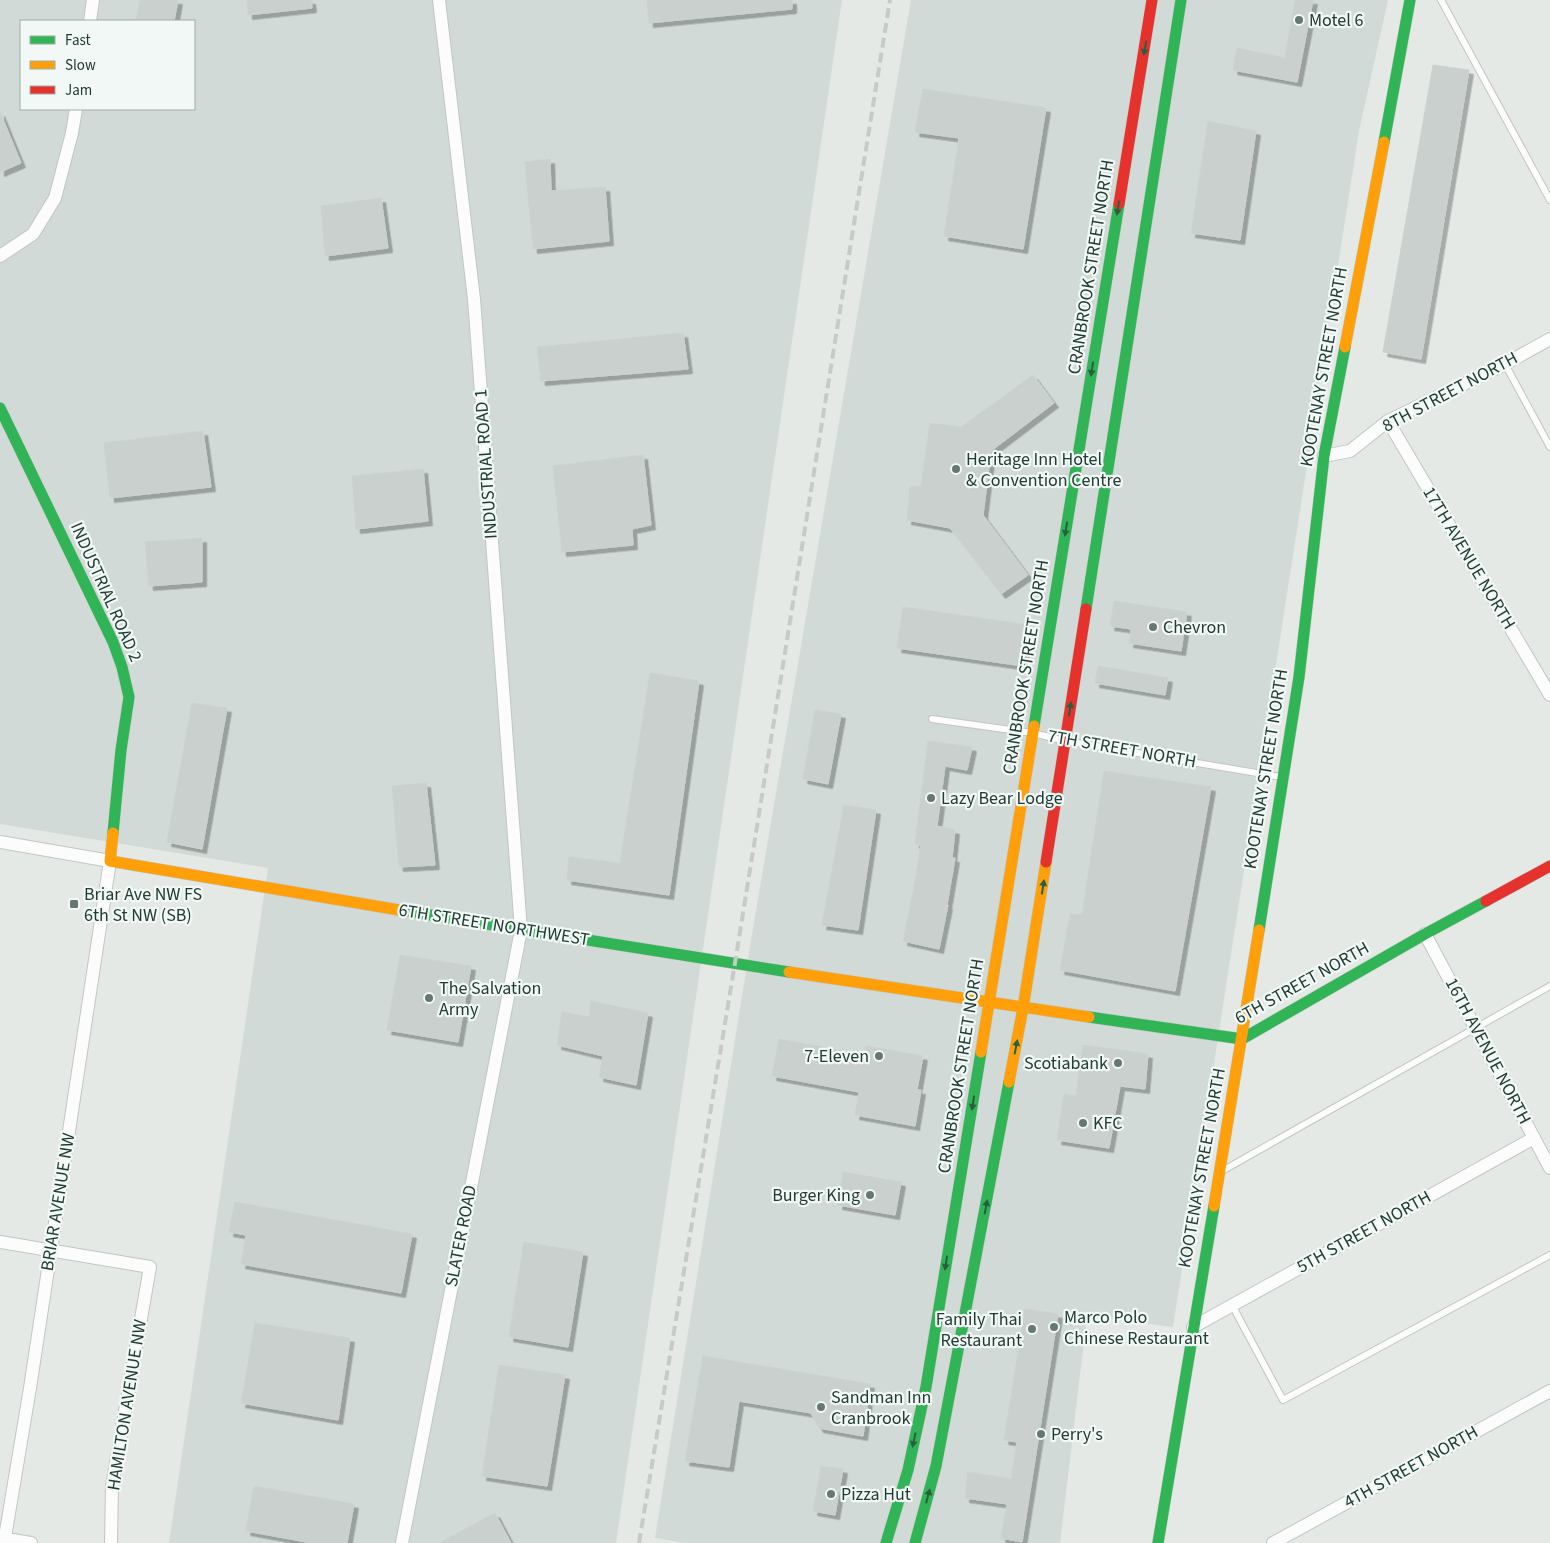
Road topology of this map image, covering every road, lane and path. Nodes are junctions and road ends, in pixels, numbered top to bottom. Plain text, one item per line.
1 (93, 0) edge
2 (439, 0) edge
3 (1152, 0) edge
4 (1181, 0) edge
5 (1410, 0) edge
6 (1441, 0) edge
7 (90, 20) edge
8 (76, 110) edge
9 (1550, 200) edge
10 (0, 256) edge
11 (1550, 339) edge
12 (1504, 364) junction
13 (0, 408) edge
14 (1388, 421) junction
15 (1550, 447) edge
16 (1324, 456) junction
17 (1550, 695) edge
18 (932, 719) dead end
19 (1033, 733) junction
20 (1066, 741) junction
21 (1283, 777) junction
22 (0, 842) edge
23 (110, 861) junction
24 (1550, 866) edge
25 (521, 930) junction
26 (1425, 934) junction
27 (1550, 986) edge
28 (989, 1003) junction
29 (1024, 1008) junction
30 (1476, 1028) junction
31 (1242, 1039) junction
32 (1534, 1138) junction
33 (1550, 1168) edge
34 (1219, 1173) junction
35 (0, 1242) edge
36 (51, 1250) junction
37 (1550, 1255) edge
38 (1232, 1305) junction
39 (1193, 1327) junction
40 (1550, 1391) edge
41 (3, 1540) edge
42 (31, 1543) edge
43 (111, 1543) edge
44 (402, 1543) edge
45 (886, 1543) edge
46 (915, 1543) edge
47 (1158, 1543) edge
48 (1273, 1543) edge

1 - 7 street
2 - 25 street, INDUSTRIAL ROAD 1
3 -> 19 main road, CRANBROOK STREET NORTH
20 -> 4 main road
5 - 16 main road, KOOTENAY STREET NORTH
6 - 9 lane
8 - 10 street
11 - 12 street, 8TH STREET NORTH
12 - 14 street, 8TH STREET NORTH
12 - 15 lane
13 - 23 main road, INDUSTRIAL ROAD 2
14 - 16 street, 8TH STREET NORTH
14 - 17 street, 17TH AVENUE NORTH
16 - 21 main road, KOOTENAY STREET NORTH
18 - 19 lane, 7TH STREET NORTH
19 - 20 lane, 7TH STREET NORTH
19 - 28 main road, CRANBROOK STREET NORTH
20 - 21 lane, 7TH STREET NORTH
29 -> 20 main road
21 - 31 main road, KOOTENAY STREET NORTH
22 - 23 street, 6TH STREET NORTHWEST
23 - 25 main road, 6TH STREET NORTHWEST
23 - 36 street, BRIAR AVENUE NW
24 - 26 main road, 6TH STREET NORTH
25 - 28 main road, 6TH STREET NORTHWEST
25 - 44 street, SLATER ROAD
26 - 30 street, 16TH AVENUE NORTH
26 - 31 main road, 6TH STREET NORTH
27 - 30 lane
28 - 29 main road, 6TH STREET NORTH
28 -> 45 main road, CRANBROOK STREET NORTH
29 - 31 main road, 6TH STREET NORTH
46 -> 29 main road
30 - 32 street, 16TH AVENUE NORTH
30 - 34 lane
31 - 34 main road, KOOTENAY STREET NORTH
32 - 33 street, 16TH AVENUE NORTH
32 - 38 street, 5TH STREET NORTH
34 - 39 main road, KOOTENAY STREET NORTH
35 - 36 street
36 - 41 street, BRIAR AVENUE NW
36 - 43 street, HAMILTON AVENUE NW
37 - 38 lane
38 - 39 street, 5TH STREET NORTH
39 - 47 main road, KOOTENAY STREET NORTH
40 - 48 street, 4TH STREET NORTH
41 - 42 street

